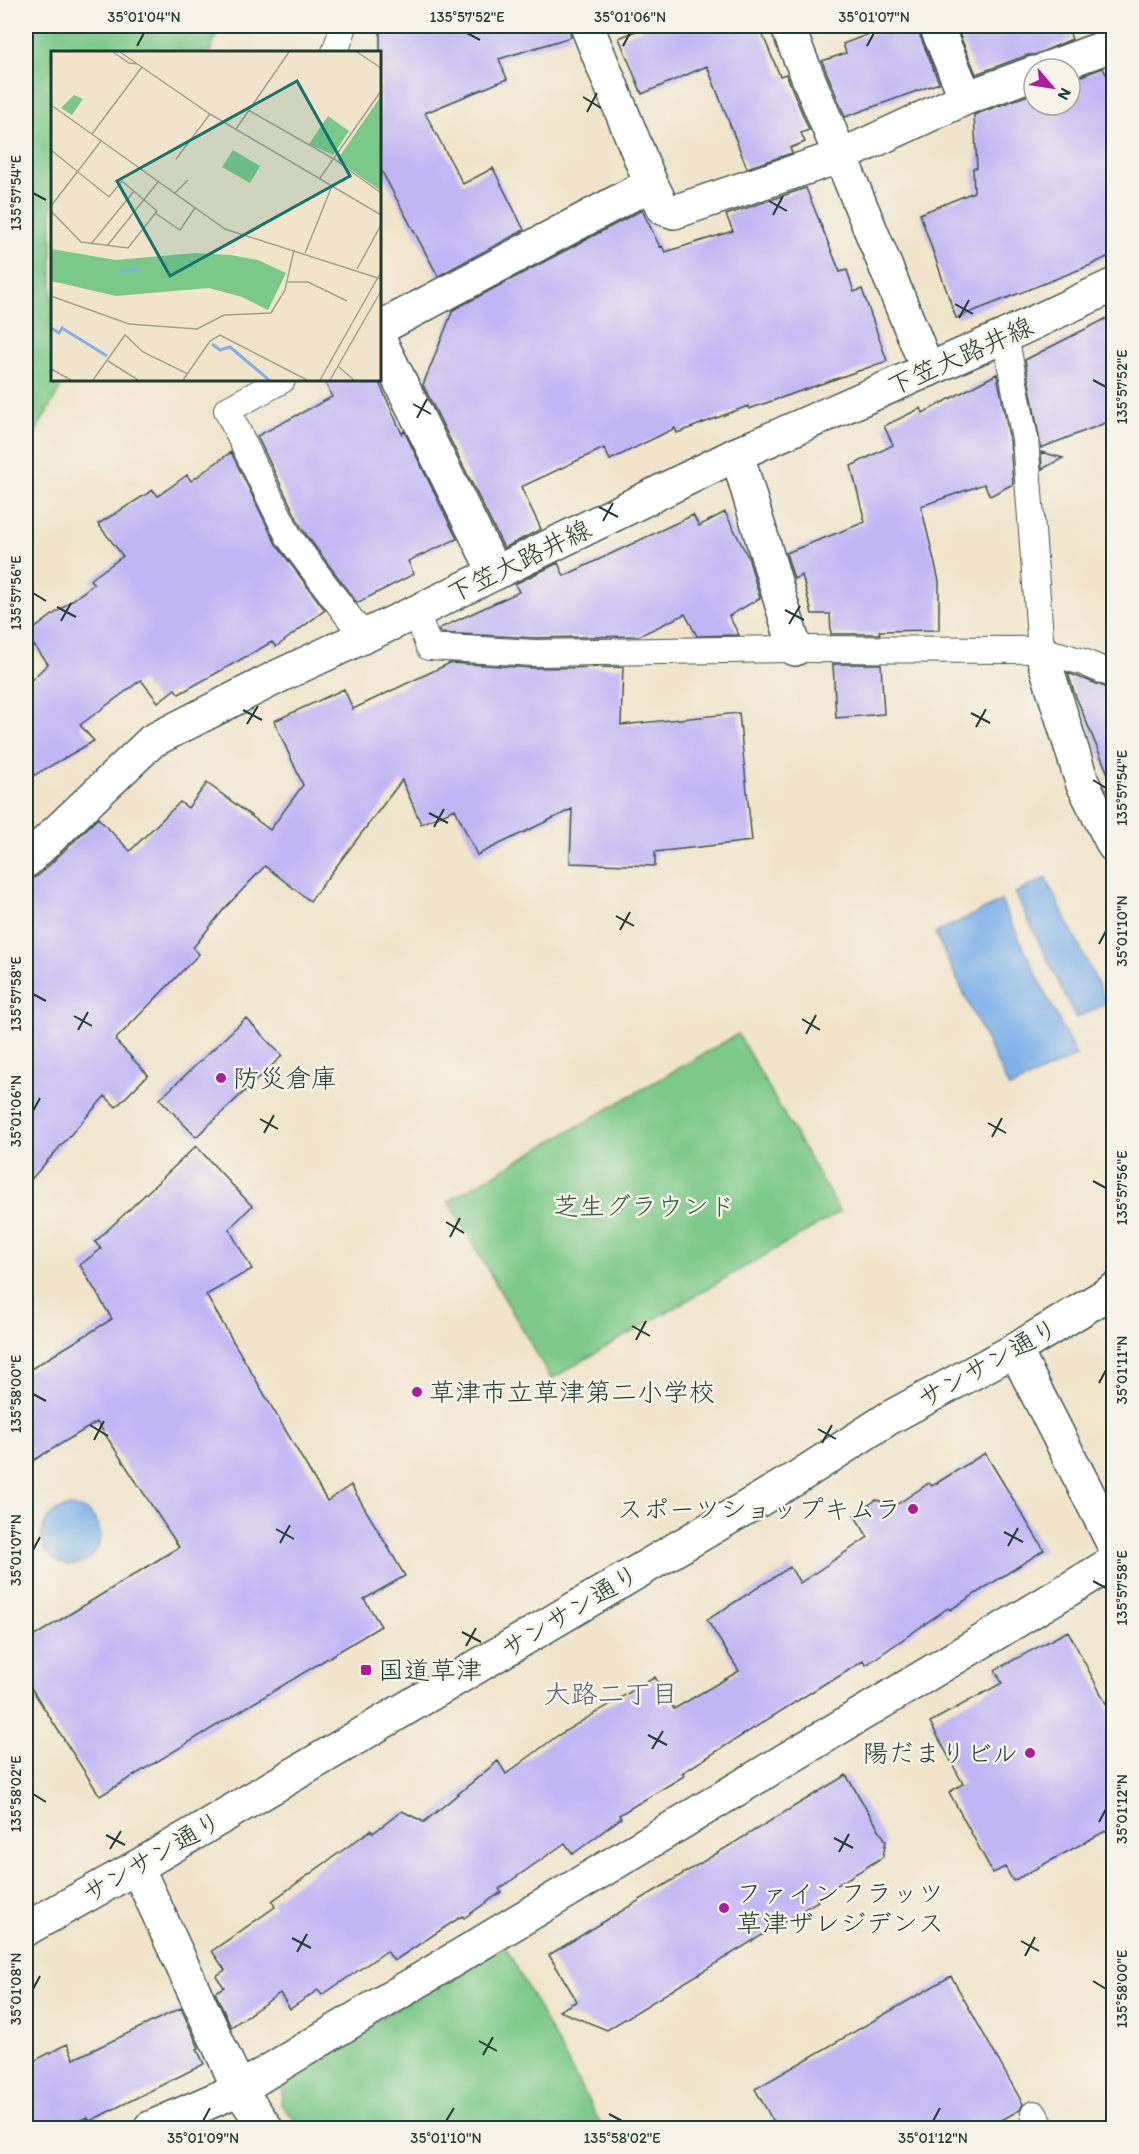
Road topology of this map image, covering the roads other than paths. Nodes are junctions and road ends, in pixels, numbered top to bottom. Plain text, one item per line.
1 (344, 26) edge
2 (587, 26) edge
3 (787, 26) edge
4 (936, 26) edge
5 (1112, 26) edge
6 (1113, 30) edge
7 (1113, 44) edge
8 (335, 51) edge
9 (1078, 57) edge
10 (1022, 77) edge
11 (966, 98) junction
12 (841, 156) junction
13 (651, 184) junction
14 (1113, 285) edge
15 (381, 328) edge
16 (381, 331) edge
17 (1005, 336) junction
18 (928, 370) junction
19 (280, 381) edge
20 (737, 454) junction
21 (495, 573) junction
22 (416, 612) junction
23 (363, 636) junction
24 (795, 649) junction
25 (1041, 650) junction
26 (1113, 675) edge
27 (1113, 846) edge
28 (26, 861) edge
29 (1113, 1290) edge
30 (1015, 1350) junction
31 (1113, 1545) edge
32 (1113, 1562) edge
33 (137, 1867) junction
34 (26, 1929) edge
35 (239, 2089) junction
36 (150, 2128) edge
37 (266, 2128) edge

1 - 8 lane
2 - 13 street
3 - 12 street
4 - 11 street
5 - 6 street
7 - 9 street
10 - 11 street
11 - 12 street
12 - 13 street
12 - 18 street
13 - 15 street
14 - 17 street, 下笠大路井線
16 - 21 street
17 - 18 street, 下笠大路井線
17 - 25 lane
18 - 20 street, 下笠大路井線
19 - 23 lane
20 - 21 street, 下笠大路井線
20 - 24 street
21 - 22 street, 下笠大路井線
22 - 23 street, 下笠大路井線
22 - 24 lane
23 - 28 street, 下笠大路井線
24 - 25 lane
25 - 26 lane
25 - 27 street
29 - 30 street, サンサン通り
30 - 31 street
30 - 33 street, サンサン通り
32 - 35 street
33 - 34 street, サンサン通り
33 - 35 street
35 - 36 street
35 - 37 street

